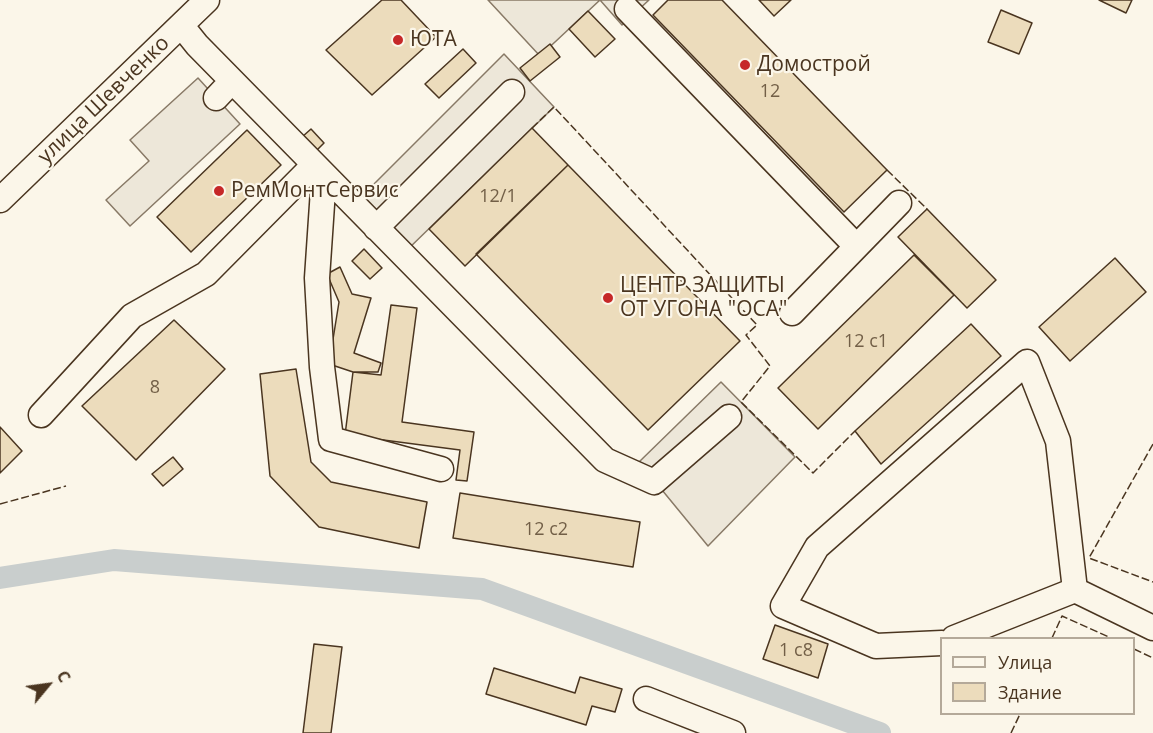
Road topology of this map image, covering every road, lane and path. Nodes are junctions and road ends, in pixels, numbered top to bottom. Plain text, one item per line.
1 (207, 0) edge
2 (627, 3) edge
3 (181, 26) junction
4 (512, 93) dead end
5 (319, 170) junction
6 (0, 200) edge
7 (899, 203) dead end
8 (376, 228) junction
9 (856, 246) junction
10 (792, 313) dead end
11 (41, 415) dead end
12 (729, 417) dead end
13 (441, 470) dead end
14 (1075, 590) junction
15 (1153, 628) edge
16 (959, 637) edge
17 (940, 644) edge
18 (646, 699) dead end
19 (733, 733) edge

1 - 3 street, улица Шевченко
2 - 9 street
3 - 5 street
3 - 6 street, улица Шевченко
4 - 8 street
5 - 8 street
5 - 11 street
5 - 13 street
7 - 9 street
8 - 12 street
9 - 10 street
14 - 15 street
14 - 16 street
14 - 17 street
18 - 19 street

